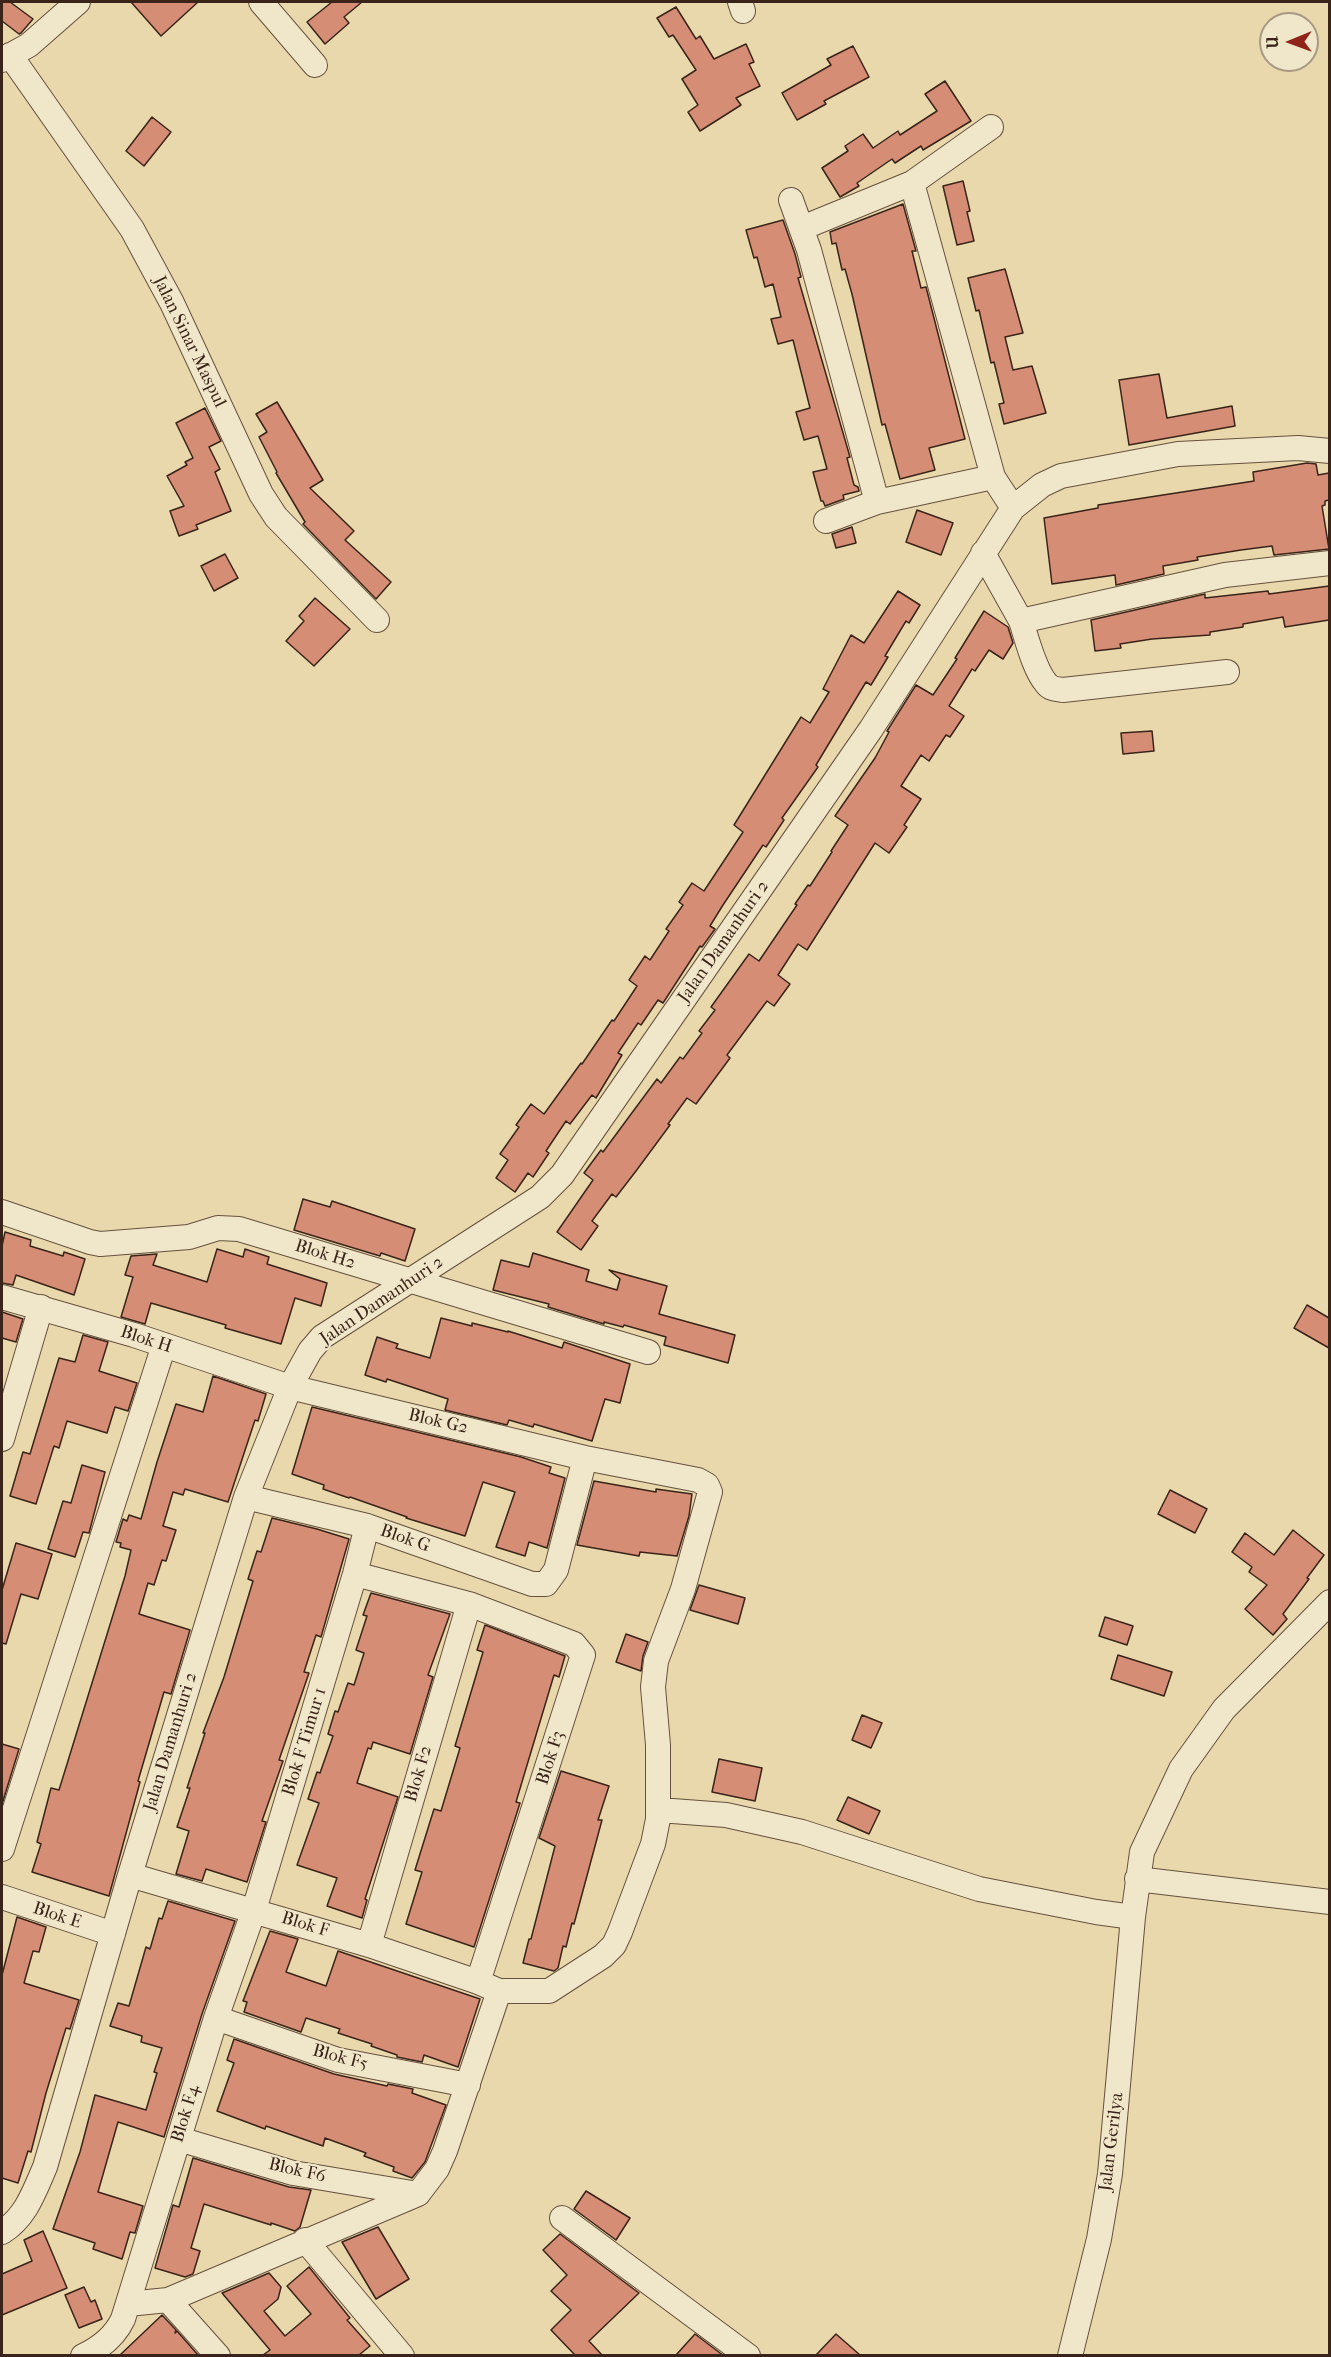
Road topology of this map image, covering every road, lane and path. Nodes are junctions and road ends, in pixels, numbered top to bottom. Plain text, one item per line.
1 (78, 2) edge
2 (261, 2) edge
3 (6, 57) edge
4 (315, 65) dead end
5 (991, 128) dead end
6 (912, 183) junction
7 (790, 200) dead end
8 (802, 228) junction
9 (1329, 451) edge
10 (993, 477) junction
11 (877, 502) junction
12 (1012, 508) junction
13 (826, 521) dead end
14 (989, 544) junction
15 (1329, 563) edge
16 (377, 620) dead end
17 (1021, 621) junction
18 (1227, 672) dead end
19 (2, 1212) edge
20 (410, 1281) junction
21 (2, 1297) edge
22 (41, 1307) junction
23 (164, 1345) junction
24 (648, 1352) dead end
25 (290, 1387) junction
26 (2, 1439) edge
27 (585, 1458) junction
28 (246, 1497) junction
29 (367, 1526) junction
30 (355, 1574) junction
31 (1329, 1602) edge
32 (469, 1604) junction
33 (659, 1810) junction
34 (2, 1849) edge
35 (130, 1875) junction
36 (1137, 1879) junction
37 (2, 1897) edge
38 (1329, 1902) edge
39 (254, 1910) junction
40 (1133, 1921) junction
41 (113, 1934) junction
42 (369, 1945) junction
43 (489, 1986) junction
44 (216, 2018) junction
45 (468, 2085) junction
46 (179, 2139) junction
47 (418, 2194) junction
48 (562, 2218) dead end
49 (2, 2232) edge
50 (305, 2240) junction
51 (168, 2300) junction
52 (125, 2312) junction
53 (83, 2355) edge
54 (218, 2355) edge
55 (402, 2355) edge
56 (748, 2355) edge
57 (1070, 2355) edge

1 - 3 street
2 - 4 street
3 - 16 street, Jalan Sinar Maspul
5 - 6 street
6 - 8 street
6 - 10 street
7 - 8 street
8 - 11 street
9 - 12 street
10 - 11 street
10 - 12 street
11 - 13 street
12 - 14 street, Jalan Damanhuri 2
14 - 17 street
14 - 20 street, Jalan Damanhuri 2
15 - 17 street
17 - 18 street
19 - 20 street, Blok H2
20 - 24 street, Blok H2
20 - 25 street, Jalan Damanhuri 2
21 - 22 street, Blok H
22 - 23 street, Blok H
22 - 26 street
23 - 25 street, Blok H
23 - 34 street
25 - 27 street, Blok G2
25 - 28 street, Jalan Damanhuri 2
27 - 29 street, Blok G
27 - 33 street, Blok G2
28 - 29 street, Blok G
28 - 35 street, Jalan Damanhuri 2
29 - 30 street, Blok F Timur 1
30 - 32 street
30 - 39 street, Blok F Timur 1
31 - 36 street, Jalan Gerilya
32 - 42 street, Blok F2
32 - 43 street, Blok F3
33 - 40 street
33 - 43 street, Blok F
35 - 39 street, Blok F
35 - 41 street, Jalan Damanhuri 2
36 - 38 street
36 - 40 street, Jalan Gerilya
37 - 41 street, Blok E
39 - 42 street, Blok F
39 - 44 street, Blok F4
40 - 57 street, Jalan Gerilya
41 - 49 street, Jalan Damanhuri 2
42 - 43 street, Blok F
43 - 45 street
44 - 45 street, Blok F5
44 - 46 street, Blok F4
45 - 47 street
46 - 47 street, Blok F6
46 - 52 street, Blok F4
47 - 50 street
48 - 56 street
50 - 51 street
50 - 55 street
51 - 52 street
51 - 54 street
52 - 53 street

